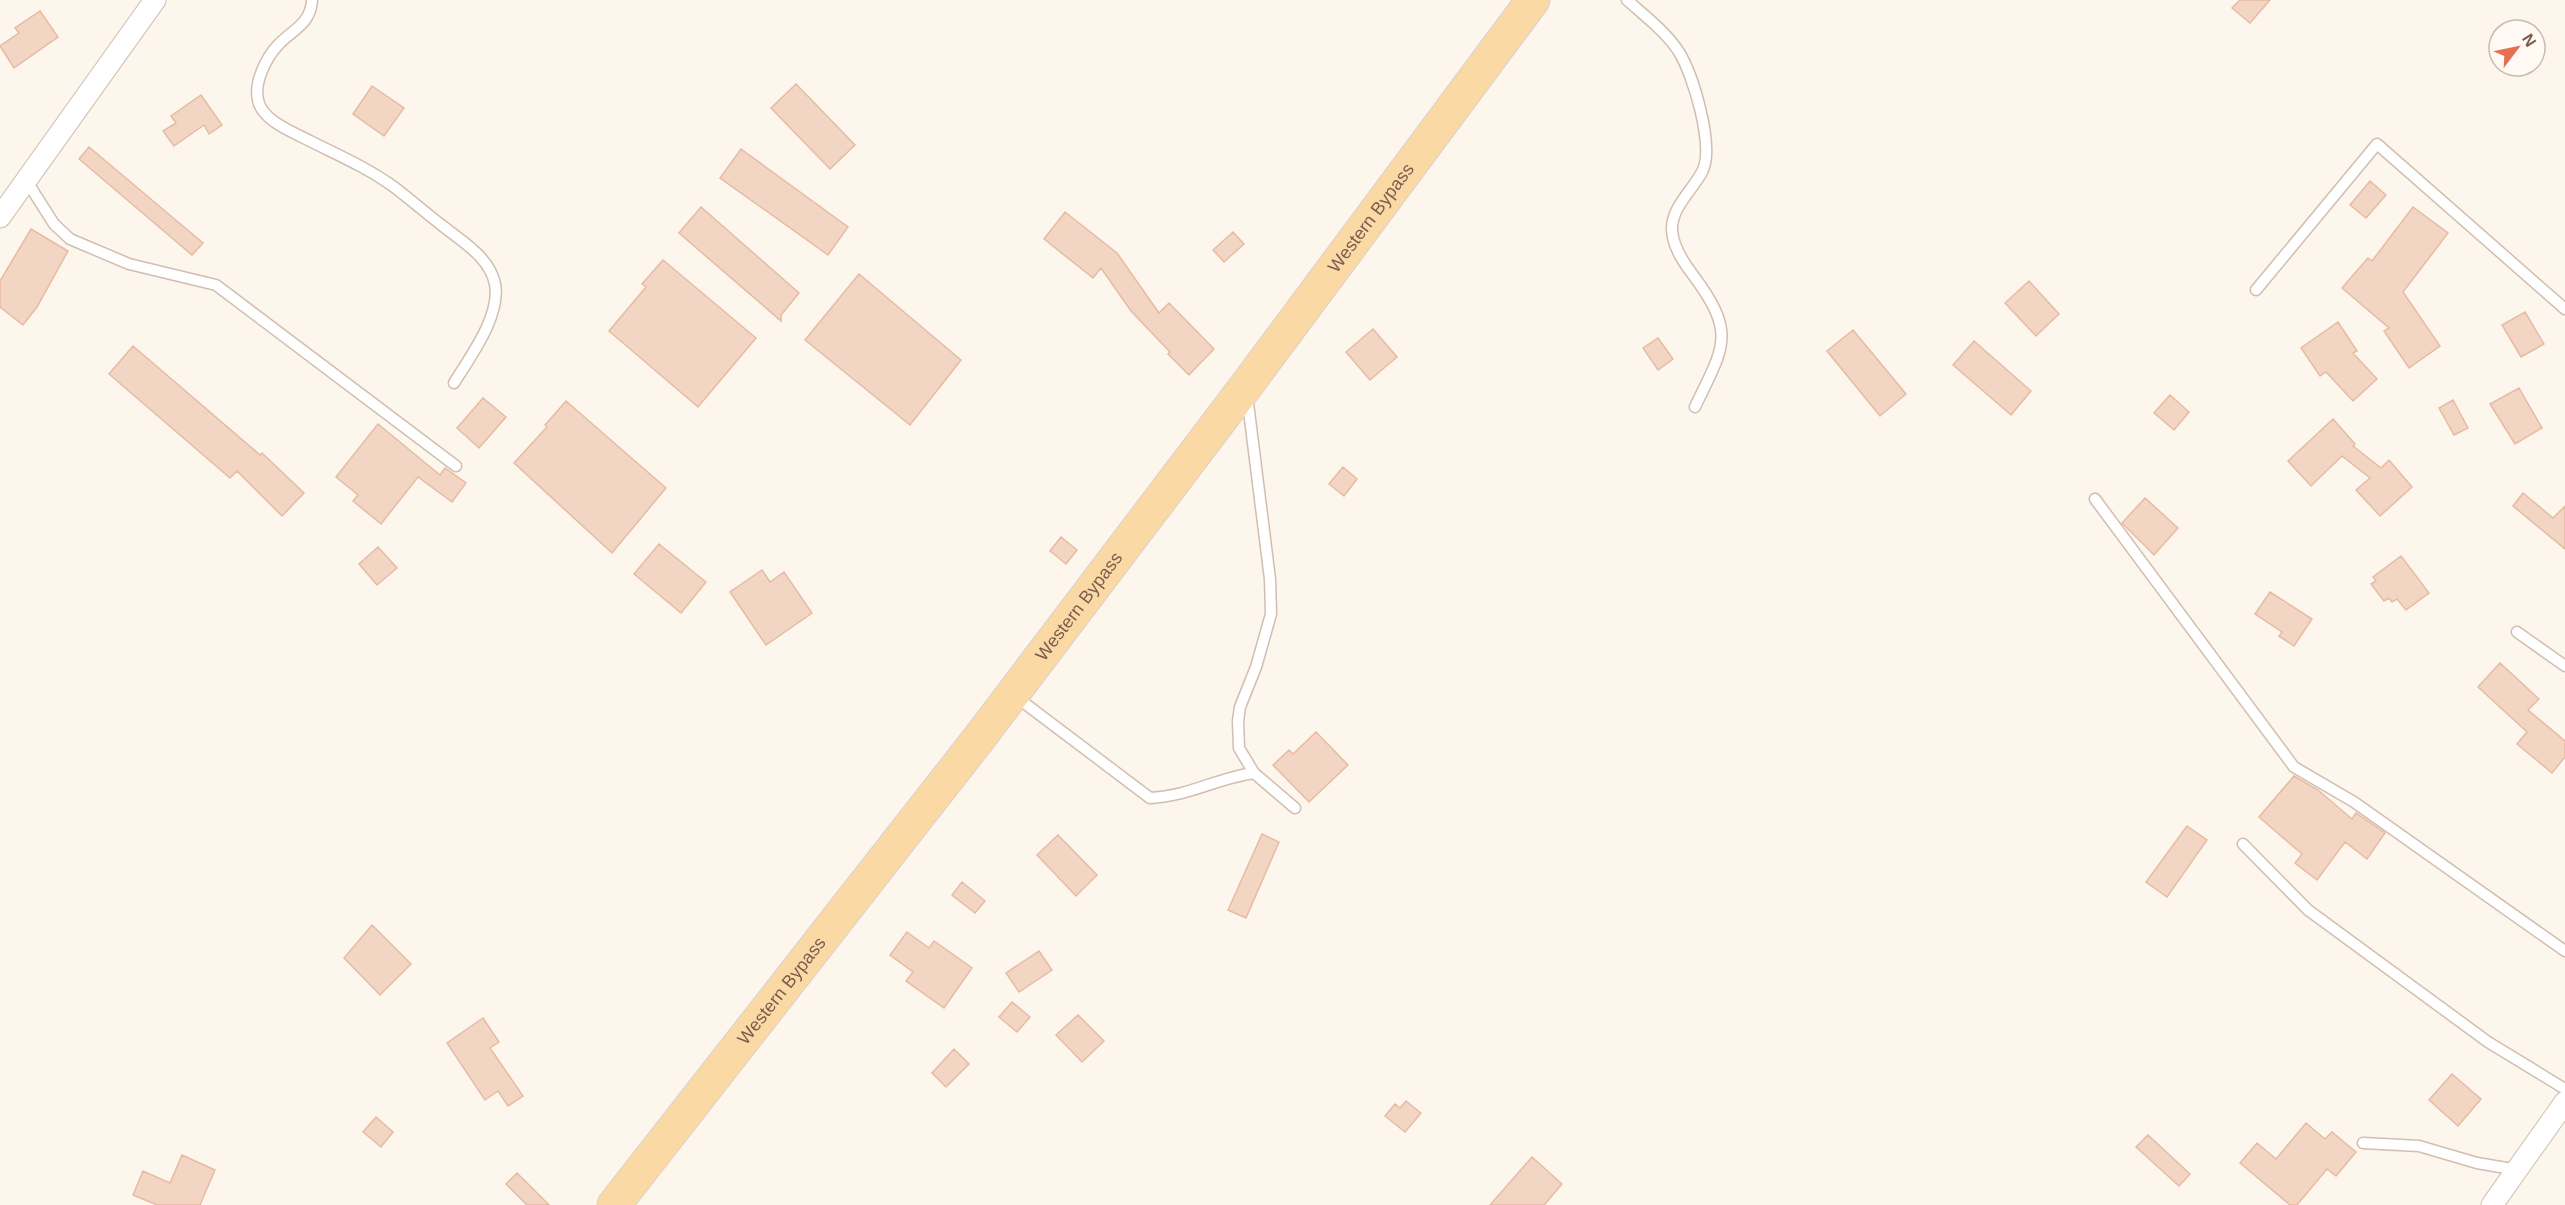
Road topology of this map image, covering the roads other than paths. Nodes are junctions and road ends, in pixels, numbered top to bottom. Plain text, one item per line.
1 (154, 0) edge
2 (312, 0) edge
3 (1533, 0) edge
4 (1627, 0) edge
5 (26, 180) junction
6 (0, 217) edge
7 (2256, 290) dead end
8 (2565, 309) edge
9 (454, 383) dead end
10 (1246, 386) junction
11 (1695, 407) dead end
12 (456, 466) dead end
13 (2095, 499) dead end
14 (2517, 632) dead end
15 (2565, 666) edge
16 (1012, 694) junction
17 (1254, 773) junction
18 (1295, 808) dead end
19 (2243, 844) dead end
20 (2565, 951) edge
21 (2565, 1089) edge
22 (2565, 1102) edge
23 (2363, 1143) dead end
24 (2518, 1170) junction
25 (614, 1205) edge
26 (2493, 1205) edge

1 - 5 street
2 - 9 lane
3 - 10 main road, Western Bypass
4 - 11 lane
5 - 6 street
5 - 12 lane
7 - 8 lane
10 - 16 main road, Western Bypass
10 - 17 lane
13 - 20 lane
14 - 15 lane
16 - 17 lane
16 - 25 main road, Western Bypass
17 - 18 lane
19 - 21 lane
22 - 24 street
23 - 24 lane
24 - 26 street

